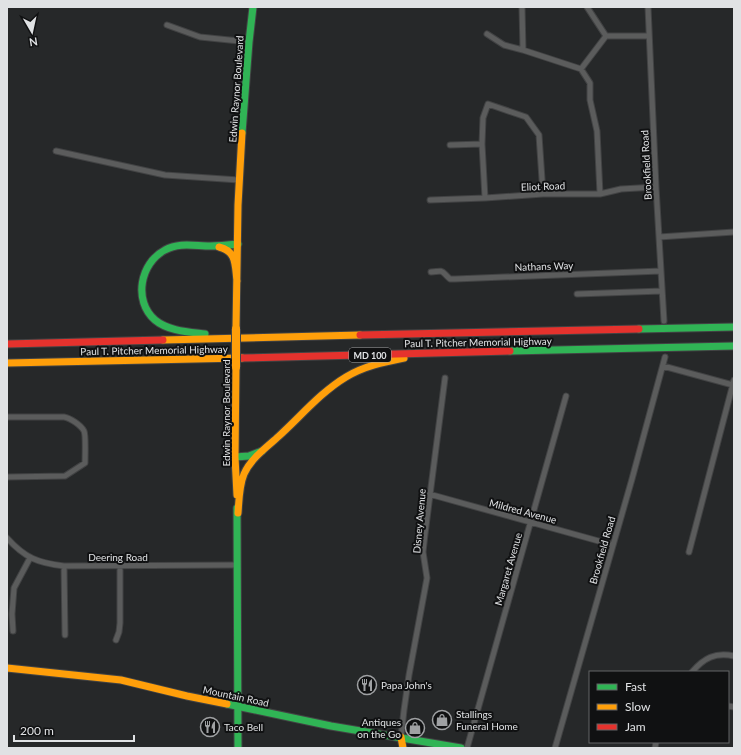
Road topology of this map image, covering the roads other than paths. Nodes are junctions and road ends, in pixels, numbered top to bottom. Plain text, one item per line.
1 (253, 7) edge
2 (522, 7) edge
3 (587, 7) edge
4 (648, 7) edge
5 (167, 25) dead end
6 (487, 34) dead end
7 (606, 36) junction
8 (649, 36) junction
9 (249, 42) junction
10 (522, 50) junction
11 (581, 69) junction
12 (482, 144) junction
13 (450, 145) dead end
14 (56, 151) dead end
15 (239, 180) junction
16 (656, 187) junction
17 (543, 194) junction
18 (600, 194) junction
19 (485, 198) junction
20 (430, 200) dead end
21 (734, 232) edge
22 (659, 237) junction
23 (238, 244) junction
24 (209, 246) junction
25 (661, 270) junction
26 (432, 272) dead end
27 (237, 281) junction
28 (662, 291) junction
29 (577, 294) dead end
30 (664, 322) dead end
31 (734, 327) edge
32 (266, 337) junction
33 (7, 344) edge
34 (734, 346) edge
35 (565, 350) junction
36 (665, 357) dead end
37 (7, 363) edge
38 (663, 366) junction
39 (445, 378) dead end
40 (733, 383) edge
41 (566, 396) dead end
42 (7, 417) edge
43 (265, 449) junction
44 (235, 457) junction
45 (7, 477) edge
46 (429, 494) junction
47 (238, 514) junction
48 (530, 522) junction
49 (7, 538) edge
50 (613, 544) junction
51 (689, 552) dead end
52 (30, 558) junction
53 (120, 565) junction
54 (237, 565) junction
55 (64, 566) junction
56 (13, 631) dead end
57 (65, 634) dead end
58 (116, 640) dead end
59 (734, 656) edge
60 (7, 668) edge
61 (693, 671) edge
62 (238, 707) junction
63 (401, 737) junction
64 (238, 748) edge
65 (403, 748) edge
66 (461, 748) edge
67 (467, 748) edge
68 (555, 748) edge

1 - 9 main road, Edwin Raynor Boulevard
2 - 10 street
3 - 7 street
4 - 8 street, Brookfield Road
5 - 9 street
6 - 10 street
7 - 8 street
7 - 11 street
8 - 16 street, Brookfield Road
9 - 15 main road, Edwin Raynor Boulevard
10 - 11 street
11 - 18 street
12 - 13 street
12 - 17 street
12 - 19 street
14 - 15 street
15 - 23 main road, Edwin Raynor Boulevard
16 - 18 street, Eliot Road
16 - 22 street, Brookfield Road
17 - 18 street, Eliot Road
17 - 19 street, Eliot Road
19 - 20 street, Eliot Road
21 - 22 street
22 - 25 street, Brookfield Road
23 - 24 main road
23 - 27 main road, Edwin Raynor Boulevard
24 - 27 main road
24 - 32 main road
25 - 26 street, Nathans Way
25 - 28 street, Brookfield Road
27 - 44 main road, Edwin Raynor Boulevard, bridge
28 - 29 street
28 - 30 street, Brookfield Road
31 - 32 main road, Paul T. Pitcher Memorial Highway / MD 100
32 - 33 main road, Paul T. Pitcher Memorial Highway / MD 100
34 - 35 main road, Paul T. Pitcher Memorial Highway / MD 100
35 - 37 main road, Paul T. Pitcher Memorial Highway / MD 100
35 - 43 main road
36 - 38 street, Brookfield Road
38 - 40 street
38 - 50 street, Brookfield Road
39 - 46 street, Disney Avenue
40 - 51 street
41 - 48 street, Margaret Avenue
42 - 45 street
43 - 44 main road
43 - 47 main road
44 - 47 main road, Edwin Raynor Boulevard
46 - 48 street, Mildred Avenue
46 - 63 street, Disney Avenue
47 - 54 main road, Edwin Raynor Boulevard
48 - 50 street, Mildred Avenue
48 - 67 street, Margaret Avenue
49 - 52 street, Deering Road
50 - 68 street, Brookfield Road
52 - 55 street, Deering Road
52 - 56 street
53 - 54 street, Deering Road
53 - 55 street, Deering Road
53 - 58 street
54 - 62 main road, Edwin Raynor Boulevard
55 - 57 street
59 - 61 street
60 - 62 main road, Mountain Road
62 - 63 main road, Mountain Road
62 - 64 main road, Edwin Raynor Boulevard
63 - 65 main road
63 - 66 main road, Mountain Road

